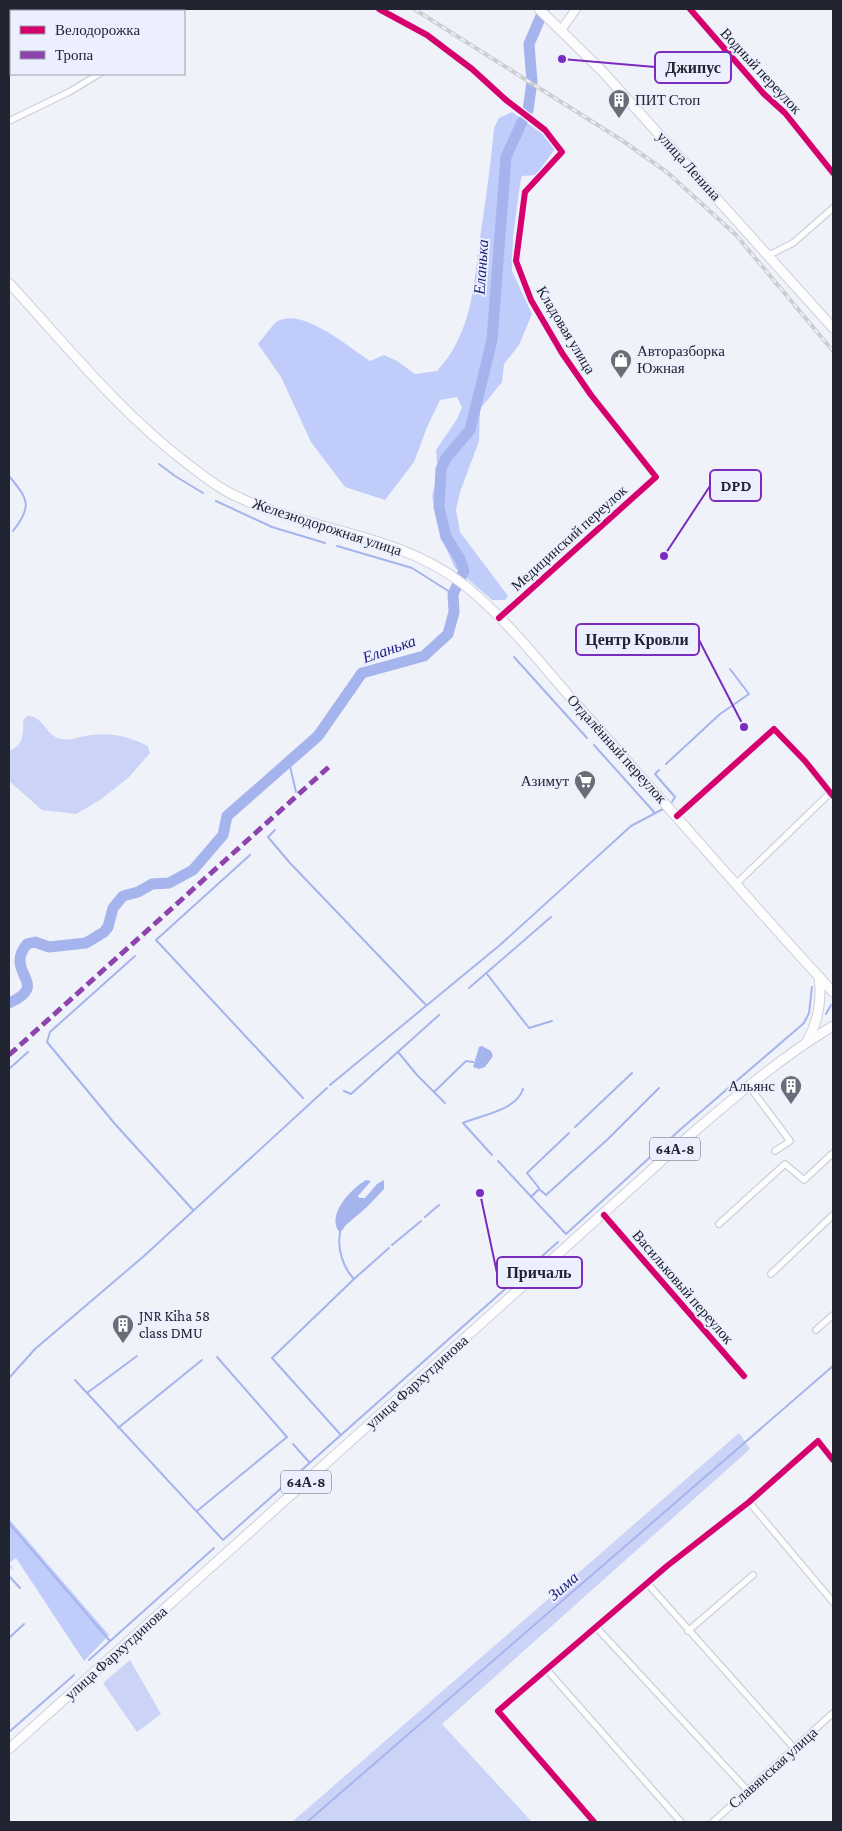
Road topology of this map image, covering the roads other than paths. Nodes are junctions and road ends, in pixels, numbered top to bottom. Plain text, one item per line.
1 (379, 9) edge
2 (539, 9) edge
3 (576, 9) edge
4 (690, 9) edge
5 (561, 30) junction
6 (97, 75) edge
7 (9, 121) edge
8 (833, 173) edge
9 (833, 208) edge
10 (769, 255) junction
11 (9, 283) edge
12 (832, 324) edge
13 (656, 477) joint
14 (499, 618) junction
15 (832, 794) edge
16 (677, 816) junction
17 (736, 884) junction
18 (819, 976) junction
19 (833, 992) edge
20 (833, 1026) edge
21 (807, 1042) junction
22 (749, 1086) junction
23 (775, 1151) dead end
24 (833, 1153) edge
25 (833, 1214) edge
26 (604, 1215) junction
27 (719, 1224) dead end
28 (771, 1274) dead end
29 (833, 1315) edge
30 (816, 1330) dead end
31 (744, 1376) dead end
32 (833, 1460) edge
33 (749, 1502) junction
34 (753, 1575) dead end
35 (647, 1583) junction
36 (833, 1602) edge
37 (596, 1627) junction
38 (688, 1631) junction
39 (547, 1670) junction
40 (833, 1713) edge
41 (794, 1748) junction
42 (9, 1749) edge
43 (748, 1791) junction
44 (594, 1822) edge
45 (681, 1822) edge
46 (713, 1822) edge

1 - 13 street, Кладовая улица
2 - 5 main road, улица Ленина
3 - 5 street
4 - 8 street, Водный переулок
5 - 10 main road, улица Ленина
6 - 7 street
9 - 10 street
10 - 12 main road, улица Ленина
11 - 14 main road, Железнодорожная улица
13 - 14 street, Медицинский переулок
14 - 16 main road, Отдалённый переулок
15 - 16 street
15 - 17 street
16 - 17 main road, Отдалённый переулок
17 - 18 main road, Отдалённый переулок
18 - 19 main road, Отдалённый переулок
18 - 21 main road
20 - 21 main road, улица Фархутдинова / 64А-8
21 - 22 main road, улица Фархутдинова / 64А-8
22 - 23 street
22 - 26 main road, улица Фархутдинова / 64А-8
24 - 27 street
25 - 28 street
26 - 31 street, Васильковый переулок
26 - 42 main road, улица Фархутдинова / 64А-8
29 - 30 street
32 - 33 street
33 - 35 street
33 - 36 street
34 - 38 street
35 - 37 street
35 - 38 street
37 - 39 street
37 - 43 street
38 - 41 street
39 - 44 street
39 - 45 street
40 - 41 street, Славянская улица
41 - 43 street, Славянская улица
43 - 46 street, Славянская улица

